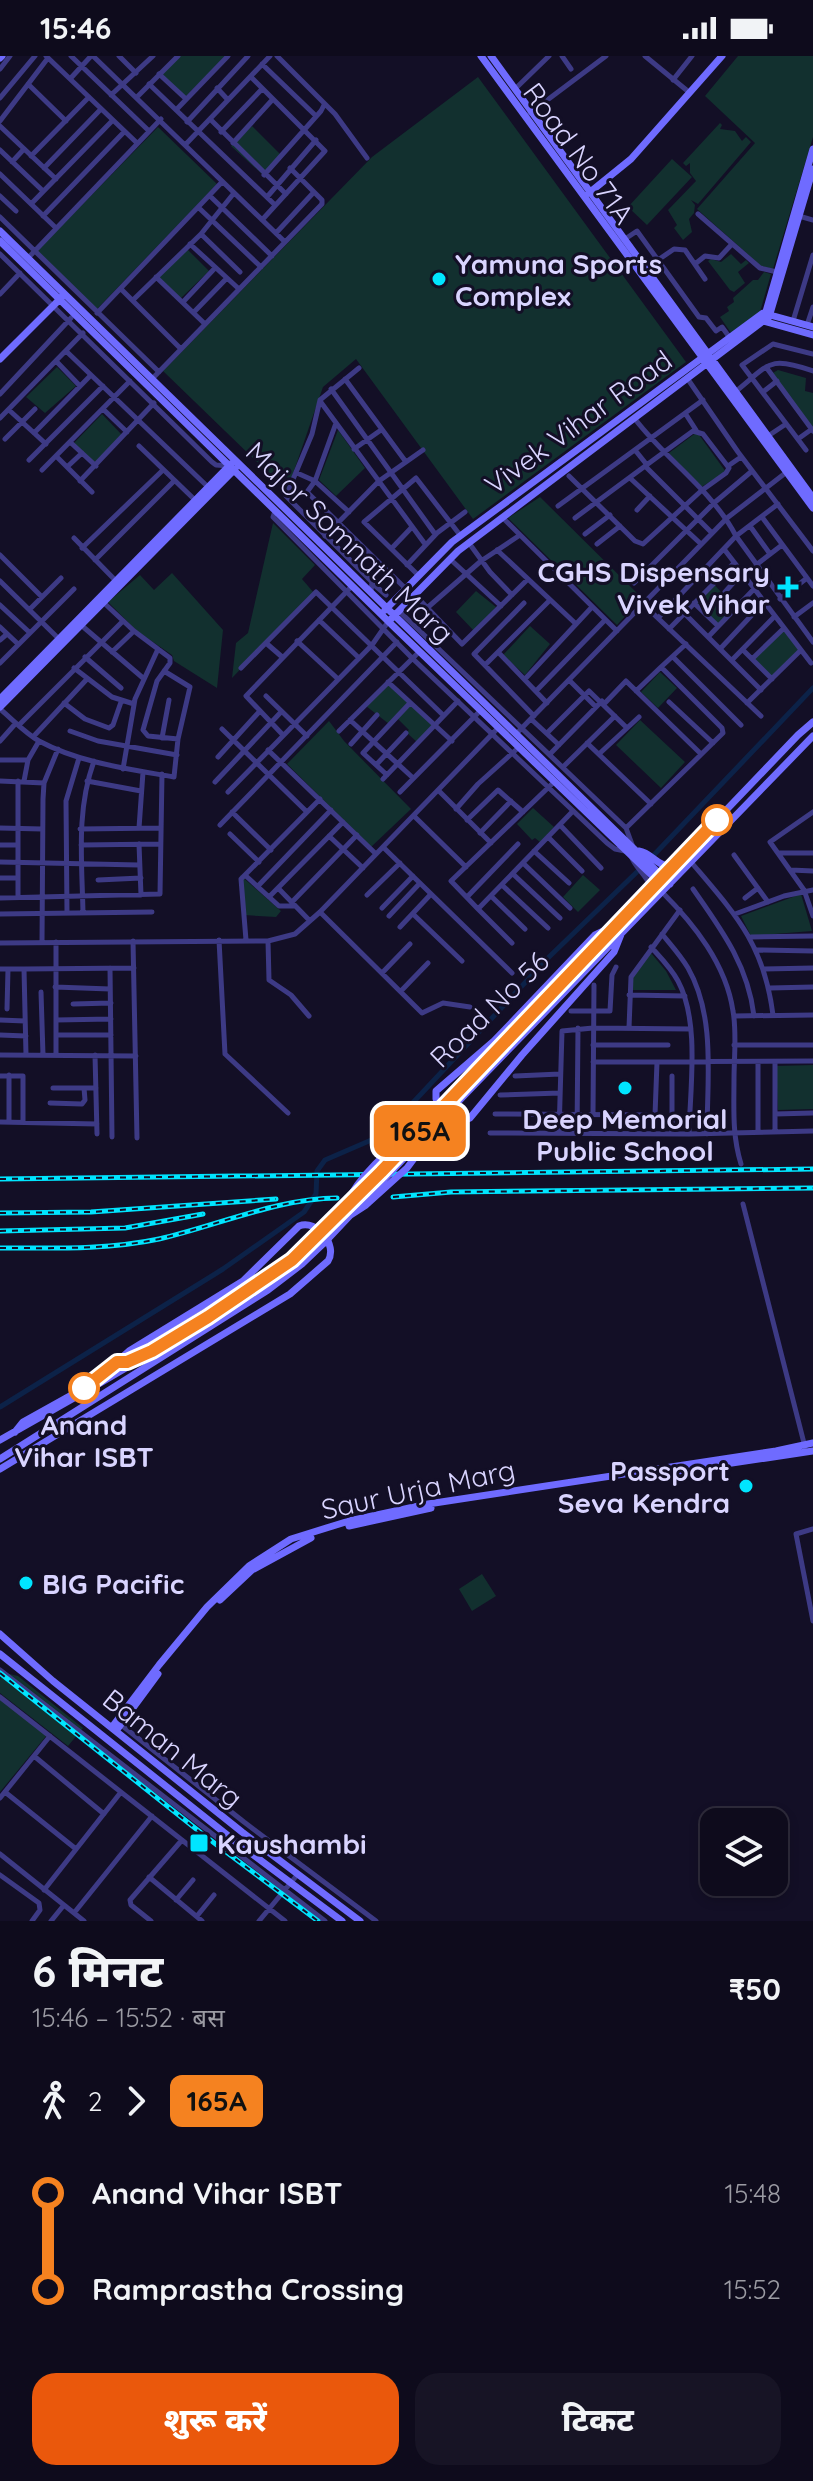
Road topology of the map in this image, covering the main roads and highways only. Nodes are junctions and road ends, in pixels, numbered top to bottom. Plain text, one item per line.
1 (481, 56) edge
2 (491, 56) edge
3 (722, 56) edge
4 (529, 114) junction
5 (813, 149) edge
6 (812, 170) edge
7 (588, 194) junction
8 (796, 215) junction
9 (0, 231) edge
10 (0, 241) edge
11 (59, 300) junction
12 (766, 317) junction
13 (810, 326) edge
14 (813, 335) edge
15 (0, 359) edge
16 (707, 359) junction
17 (170, 403) junction
18 (632, 415) junction
19 (234, 465) junction
20 (789, 471) junction
21 (811, 493) edge
22 (506, 503) junction
23 (813, 508) edge
24 (512, 511) junction
25 (384, 611) junction
26 (391, 619) junction
27 (0, 699) edge
28 (0, 708) edge
29 (813, 722) edge
30 (813, 736) edge
31 (635, 854) junction
32 (673, 865) junction
33 (684, 870) junction
34 (656, 874) junction
35 (666, 888) junction
36 (639, 901) junction
37 (646, 908) junction
38 (614, 926) junction
39 (622, 932) junction
40 (448, 1106) junction
41 (346, 1214) junction
42 (320, 1240) junction
43 (152, 1351) junction
44 (117, 1362) junction
45 (123, 1383) junction
46 (129, 1393) junction
47 (15, 1432) junction
48 (0, 1440) edge
49 (811, 1448) edge
50 (0, 1459) edge
51 (0, 1469) edge
52 (0, 1637) edge
53 (0, 1654) edge
54 (116, 1726) junction
55 (177, 1779) junction
56 (186, 1786) junction
57 (169, 1788) junction
58 (179, 1795) junction
59 (342, 1921) edge
60 (360, 1921) edge

1 - 4 main road, Road No 71A
2 - 4 main road, Road No 71A
3 - 7 main road
4 - 7 main road, Road No 71A
5 - 6 main road
6 - 8 main road
7 - 16 main road, Road No 71A
7 - 16 main road, Road No 71A
8 - 12 main road
8 - 12 main road
9 - 11 main road, Major Somnath Marg
10 - 11 main road, Major Somnath Marg
11 - 15 main road
11 - 17 main road, Major Somnath Marg
11 - 17 main road, Major Somnath Marg
12 - 13 main road
12 - 14 main road
12 - 16 main road, Vivek Vihar Road
12 - 16 main road, Vivek Vihar Road
16 - 18 main road, Vivek Vihar Road
16 - 18 main road
16 - 20 main road, Road No 71A
16 - 20 main road, Road No 71A
17 - 19 main road, Major Somnath Marg
18 - 22 main road, Vivek Vihar Road
18 - 24 main road
19 - 25 main road, Major Somnath Marg
19 - 25 main road, Major Somnath Marg
19 - 27 main road
19 - 28 main road
20 - 21 main road, Road No 71A
20 - 23 main road, Road No 71A
22 - 24 main road
22 - 25 main road, Vivek Vihar Road
24 - 26 main road
25 - 26 main road, Major Somnath Marg
26 - 31 main road, Major Somnath Marg
26 - 31 main road, Major Somnath Marg
29 - 32 main road
30 - 33 main road
31 - 34 main road, Major Somnath Marg
32 - 33 main road
32 - 34 main road
33 - 35 main road
34 - 35 main road, Major Somnath Marg
34 - 36 main road
35 - 37 main road
36 - 37 main road
36 - 38 main road
37 - 39 main road
38 - 39 main road, Road No 56
38 - 40 main road
39 - 40 main road
40 - 41 main road, bridge
40 - 41 main road, bridge
41 - 42 main road, bridge
42 - 43 main road
42 - 45 main road
43 - 44 main road
43 - 47 main road
44 - 46 main road
44 - 47 main road
45 - 46 main road
45 - 50 main road
46 - 51 main road
47 - 48 main road
49 - 54 main road, Saur Urja Marg
52 - 54 main road, Baman Marg
53 - 57 main road, Baman Marg
54 - 55 main road, Baman Marg
55 - 56 main road, Baman Marg
55 - 57 main road
56 - 58 main road
56 - 60 main road, Baman Marg
57 - 58 main road, Baman Marg
58 - 59 main road, Baman Marg

